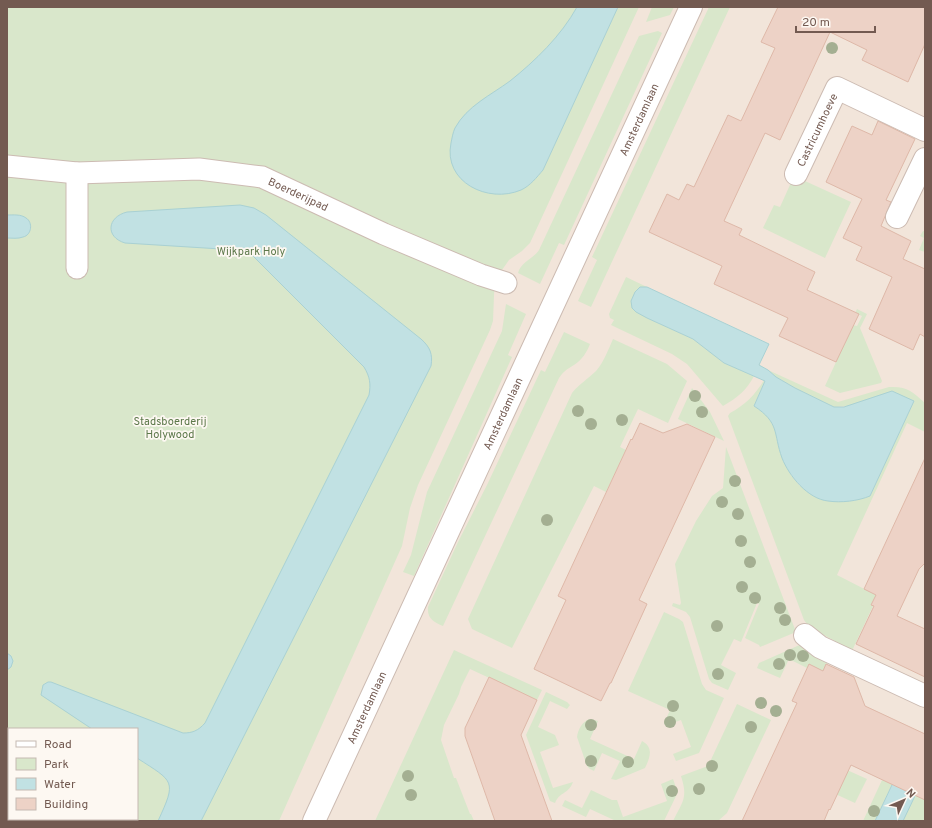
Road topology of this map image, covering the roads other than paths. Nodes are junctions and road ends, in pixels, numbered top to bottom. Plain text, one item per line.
1 (691, 7) edge
2 (925, 130) edge
3 (925, 158) edge
4 (7, 166) edge
5 (77, 173) junction
6 (796, 174) dead end
7 (897, 216) dead end
8 (77, 268) dead end
9 (506, 283) dead end
10 (805, 635) dead end
11 (925, 696) edge
12 (314, 821) edge

1 - 12 street, Amsterdamlaan
2 - 6 street, Castricumhoeve
3 - 7 street
4 - 5 street, Boerderijpad
5 - 8 street
5 - 9 street, Boerderijpad
10 - 11 street

